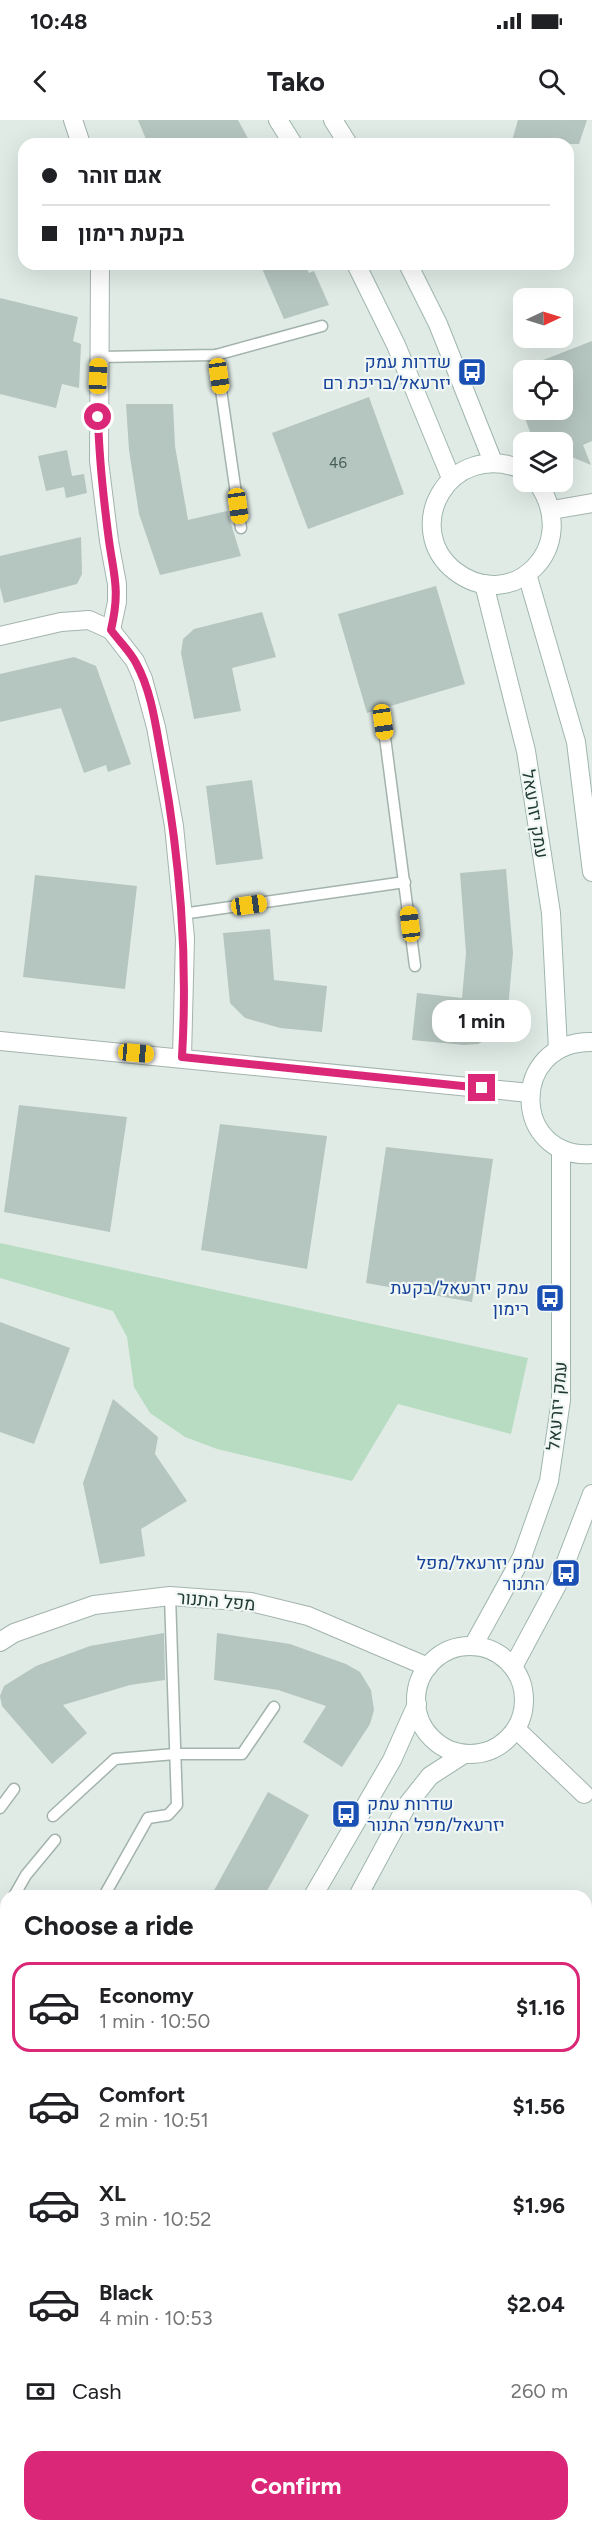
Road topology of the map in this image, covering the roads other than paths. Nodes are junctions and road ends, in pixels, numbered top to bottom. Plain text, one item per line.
1 (73, 120) edge
2 (278, 120) edge
3 (333, 120) edge
4 (79, 138) edge
5 (288, 138) edge
6 (344, 138) edge
7 (100, 270) edge
8 (359, 270) edge
9 (411, 270) edge
10 (322, 326) dead end
11 (216, 355) junction
12 (99, 357) junction
13 (493, 462) junction
14 (513, 466) edge
15 (451, 478) junction
16 (542, 492) edge
17 (592, 503) edge
18 (552, 510) junction
19 (241, 528) dead end
20 (527, 574) junction
21 (484, 584) junction
22 (111, 630) junction
23 (0, 636) edge
24 (383, 722) dead end
25 (592, 872) edge
26 (405, 882) junction
27 (182, 914) junction
28 (416, 966) dead end
29 (0, 1041) edge
30 (592, 1042) edge
31 (558, 1049) junction
32 (182, 1057) junction
33 (530, 1093) junction
34 (561, 1150) junction
35 (592, 1154) edge
36 (592, 1494) edge
37 (170, 1596) junction
38 (0, 1641) edge
39 (473, 1646) junction
40 (428, 1667) junction
41 (513, 1667) junction
42 (417, 1704) junction
43 (274, 1707) dead end
44 (516, 1729) junction
45 (175, 1754) junction
46 (464, 1754) junction
47 (14, 1789) dead end
48 (584, 1794) dead end
49 (0, 1808) edge
50 (53, 1816) dead end
51 (55, 1840) dead end
52 (17, 1890) edge
53 (107, 1890) edge
54 (316, 1890) edge
55 (361, 1890) edge

1 - 4 main road
2 - 5 main road
3 - 6 main road
7 - 12 main road
8 - 15 main road
9 - 13 main road
10 - 11 lane
11 - 12 lane
11 - 19 lane
12 - 22 main road
13 - 14 main road
13 - 15 main road
15 - 21 main road
16 - 18 main road
17 - 18 main road
18 - 20 main road
20 - 21 main road
20 - 25 main road
21 - 31 main road, עמק יזרעאל
22 - 23 main road
22 - 27 main road
24 - 26 lane
26 - 27 lane
26 - 28 lane
27 - 32 main road
29 - 32 main road
30 - 31 main road
31 - 33 main road
32 - 33 main road
33 - 34 main road
34 - 35 main road
34 - 39 main road, עמק יזרעאל
36 - 41 main road
37 - 38 main road, מפל התנור
37 - 40 main road, מפל התנור
37 - 45 lane
39 - 40 main road
39 - 41 main road
40 - 42 main road
41 - 44 main road
42 - 46 main road
42 - 54 main road
43 - 45 lane
44 - 46 main road
44 - 48 main road
45 - 50 lane
45 - 53 lane
46 - 55 main road
47 - 49 lane
51 - 52 lane

